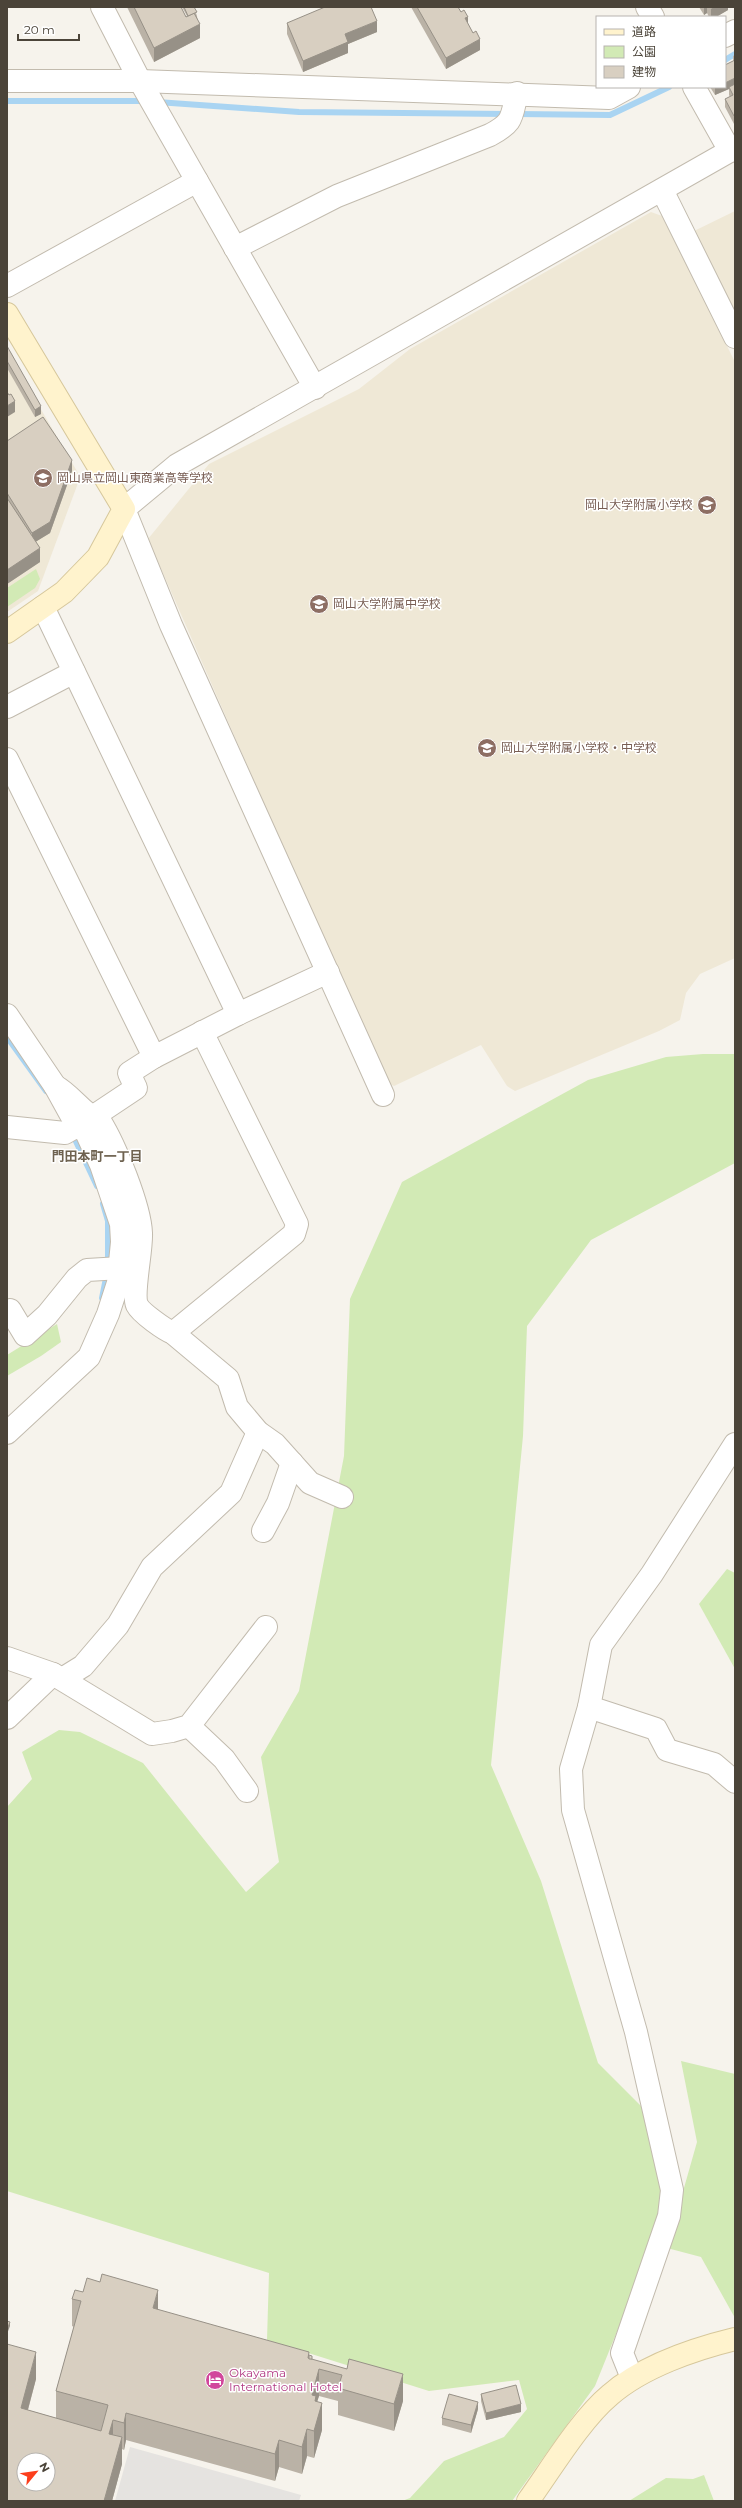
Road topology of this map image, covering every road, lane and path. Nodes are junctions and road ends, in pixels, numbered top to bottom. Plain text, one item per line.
1 (102, 7) edge
2 (647, 7) edge
3 (652, 16) edge
4 (735, 31) edge
5 (726, 36) edge
6 (7, 81) edge
7 (627, 88) edge
8 (695, 88) edge
9 (148, 94) junction
10 (514, 107) junction
11 (732, 149) edge
12 (197, 182) junction
13 (662, 190) junction
14 (235, 248) junction
15 (7, 286) edge
16 (7, 314) edge
17 (735, 337) edge
18 (315, 388) junction
19 (124, 510) junction
20 (43, 606) junction
21 (7, 632) edge
22 (74, 672) junction
23 (7, 706) edge
24 (7, 759) edge
25 (328, 972) junction
26 (238, 1014) junction
27 (7, 1015) edge
28 (202, 1032) junction
29 (154, 1057) junction
30 (383, 1095) dead end
31 (78, 1126) junction
32 (7, 1127) edge
33 (113, 1268) junction
34 (7, 1312) edge
35 (173, 1333) junction
36 (7, 1432) edge
37 (258, 1432) junction
38 (735, 1444) edge
39 (292, 1463) junction
40 (342, 1497) dead end
41 (263, 1531) dead end
42 (266, 1627) dead end
43 (7, 1658) edge
44 (58, 1677) junction
45 (589, 1707) junction
46 (7, 1718) edge
47 (188, 1726) junction
48 (735, 1782) edge
49 (247, 1791) dead end
50 (735, 2339) edge
51 (632, 2378) junction
52 (528, 2501) edge

1 - 9 street
2 - 3 street
4 - 5 street
6 - 9 street
7 - 10 street
8 - 11 street
9 - 10 street
9 - 12 street
10 - 14 street
11 - 13 street
12 - 14 street
12 - 15 street
13 - 17 street
13 - 18 street
14 - 18 street
16 - 19 street
18 - 19 street
19 - 20 street
19 - 25 street
20 - 21 street
20 - 22 street
22 - 23 street
22 - 26 street
24 - 29 street
25 - 26 street
25 - 30 street
26 - 28 street
27 - 31 street
28 - 29 street
28 - 35 street
29 - 31 street
31 - 32 street
31 - 33 street
31 - 35 street
33 - 34 street
33 - 36 street
35 - 37 street
37 - 39 street
37 - 44 street
38 - 45 street
39 - 40 street
39 - 41 street
42 - 47 street
43 - 44 street
44 - 46 street
44 - 47 street
45 - 48 street
45 - 51 street
47 - 49 street
50 - 51 street
51 - 52 street

